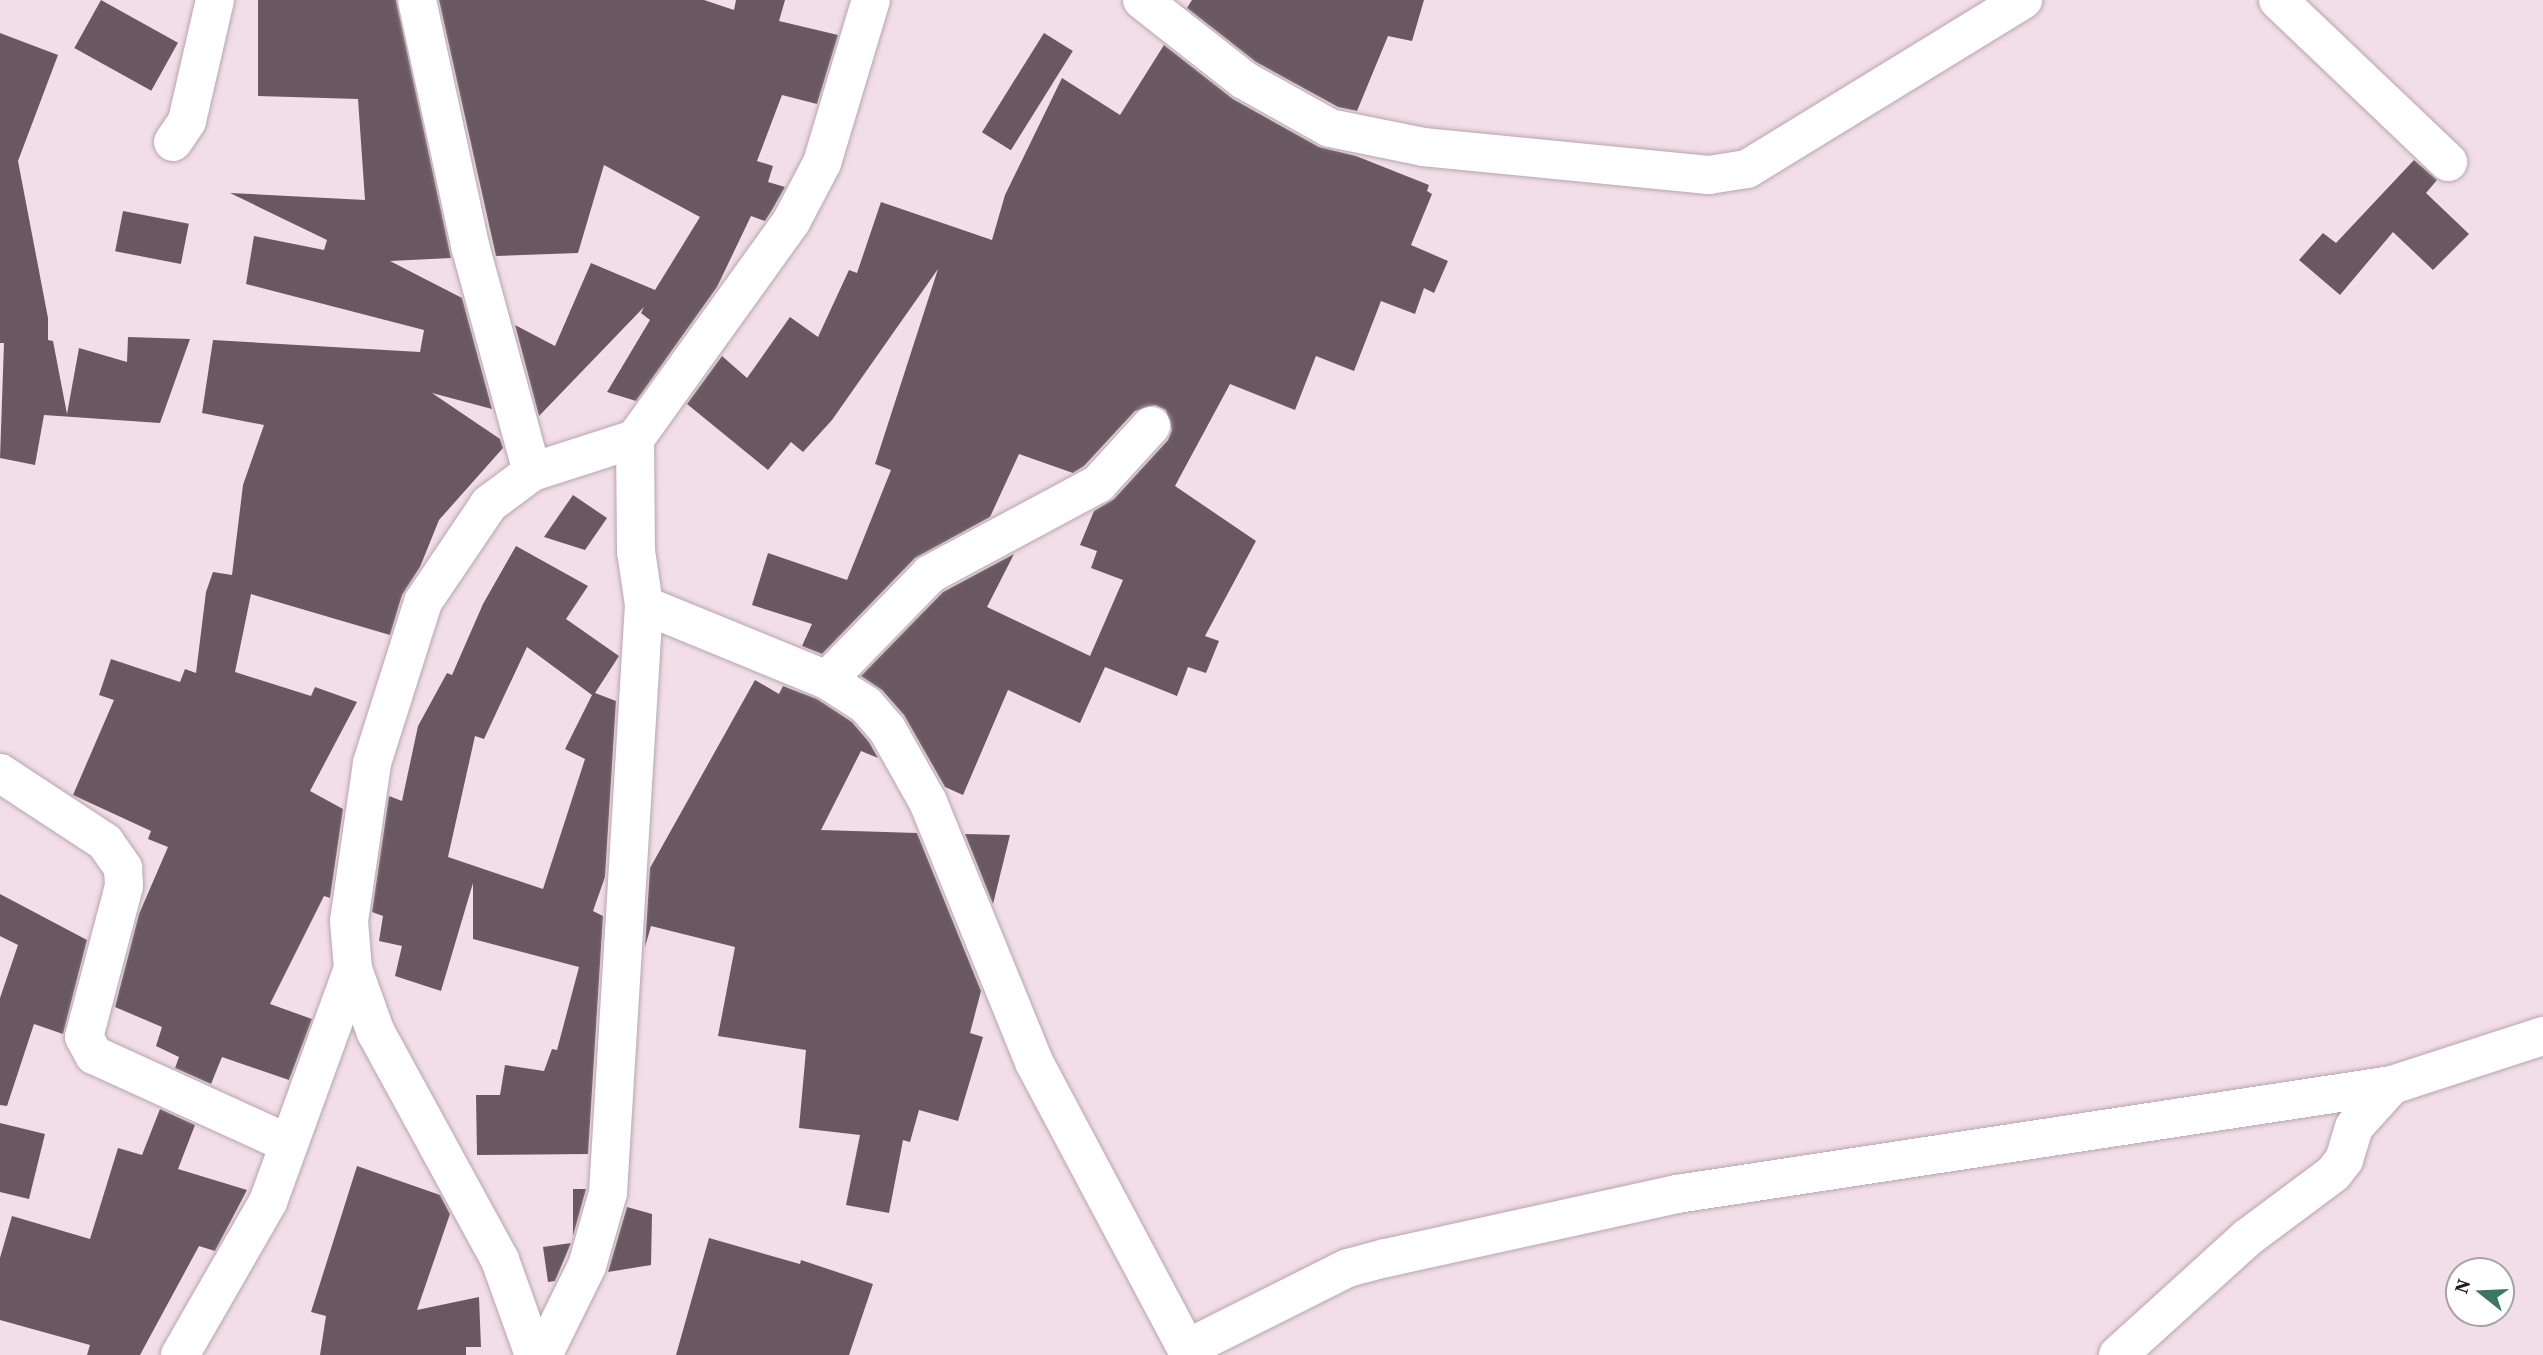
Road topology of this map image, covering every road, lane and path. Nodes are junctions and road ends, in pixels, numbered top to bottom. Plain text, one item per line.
1 (215, 0) edge
2 (417, 0) edge
3 (871, 0) edge
4 (1142, 0) edge
5 (2023, 0) edge
6 (2278, 0) edge
7 (173, 142) dead end
8 (2448, 162) dead end
9 (1152, 426) dead end
10 (635, 439) junction
11 (532, 472) junction
12 (644, 605) junction
13 (827, 680) junction
14 (0, 773) edge
15 (353, 969) junction
16 (2543, 1036) edge
17 (2392, 1085) junction
18 (289, 1144) junction
19 (1189, 1351) edge
20 (180, 1355) edge
21 (534, 1355) edge
22 (543, 1355) edge
23 (2118, 1355) edge

1 - 7 street
2 - 11 street
3 - 10 street
4 - 5 street
6 - 8 street
9 - 13 street
10 - 11 street
10 - 12 street
11 - 15 street
12 - 13 street
12 - 22 street
13 - 19 street
14 - 18 street
15 - 18 street
15 - 21 street
16 - 17 street
17 - 19 street
17 - 23 street
18 - 20 street

